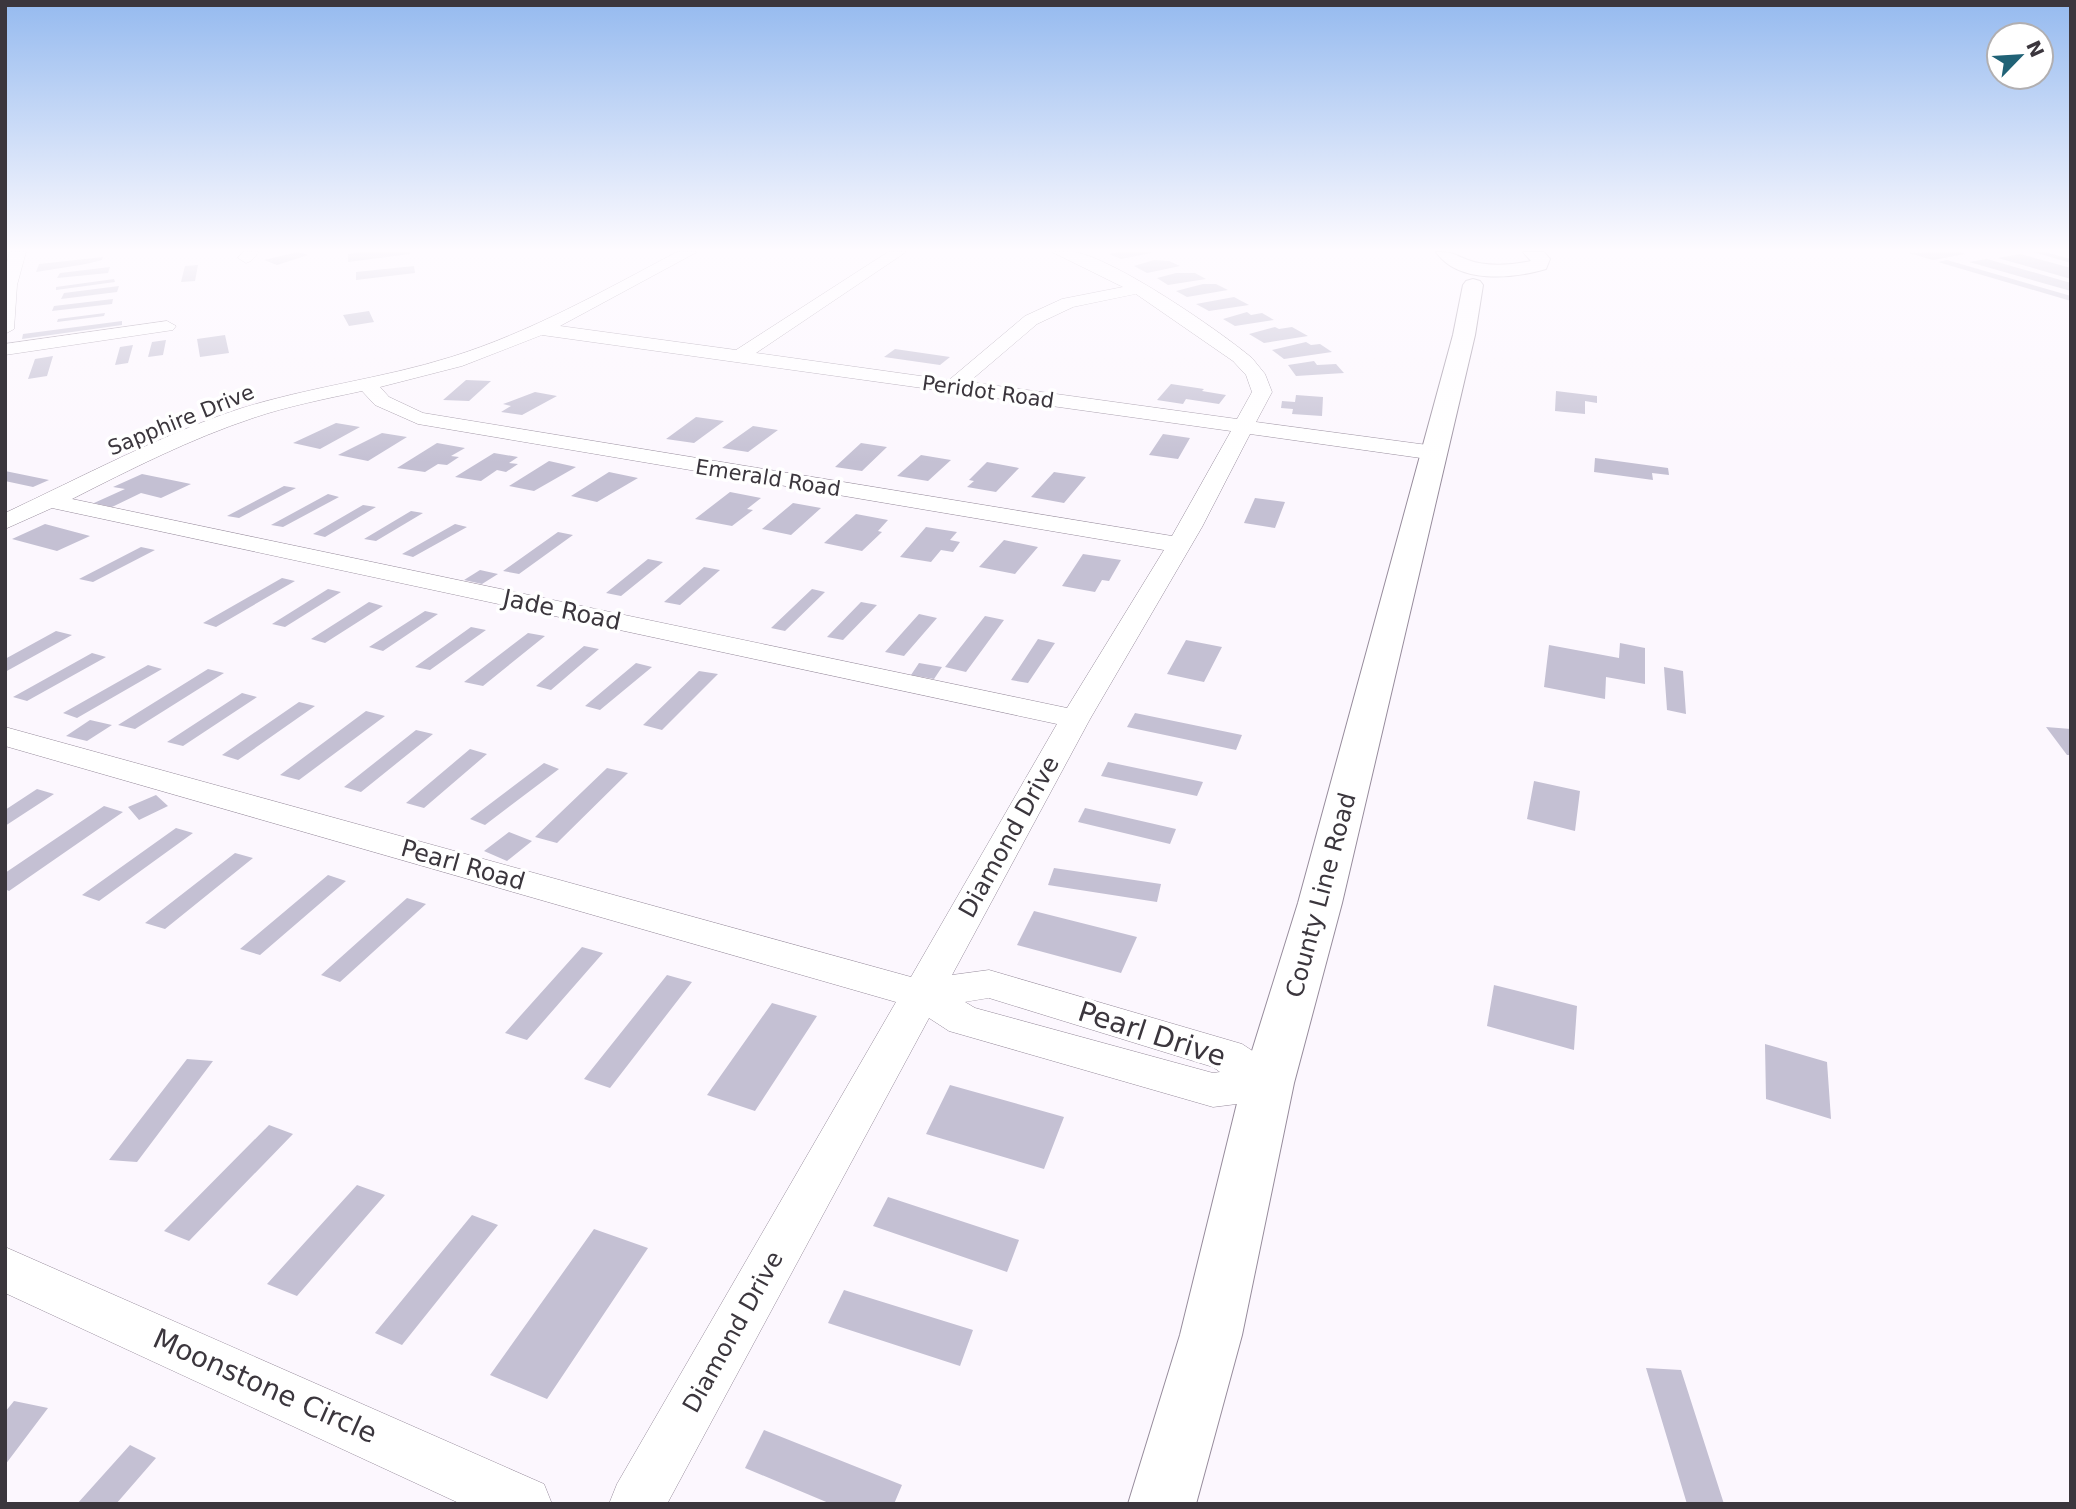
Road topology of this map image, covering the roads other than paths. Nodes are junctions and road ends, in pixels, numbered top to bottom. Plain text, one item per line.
1 (554, 322) edge
2 (791, 322) edge
3 (1028, 322) edge
4 (1187, 322) edge
5 (1466, 322) edge
6 (167, 326) dead end
7 (541, 329) junction
8 (5, 350) edge
9 (738, 357) junction
10 (368, 385) junction
11 (952, 387) junction
12 (1241, 427) junction
13 (1435, 453) junction
14 (50, 501) junction
15 (5, 522) edge
16 (1179, 545) junction
17 (1075, 719) junction
18 (5, 736) edge
19 (921, 994) junction
20 (1268, 1083) junction
21 (5, 1269) edge
22 (524, 1504) edge
23 (637, 1504) edge
24 (1162, 1504) edge

1 - 7 street, Sapphire Drive
2 - 9 street
3 - 11 street
4 - 12 street, Diamond Drive
5 - 13 street, County Line Road
6 - 8 street
7 - 9 street, Peridot Road
7 - 10 street, Sapphire Drive
9 - 11 street, Peridot Road
10 - 14 street, Sapphire Drive
10 - 16 street, Emerald Road
11 - 12 street, Peridot Road
12 - 13 street, Peridot Road
12 - 16 street, Diamond Drive
13 - 20 street, County Line Road
14 - 15 street, Sapphire Drive
14 - 17 street, Jade Road
16 - 17 street, Diamond Drive
17 - 19 street, Diamond Drive
18 - 19 street, Pearl Road
19 - 20 street, Pearl Drive
19 - 23 street, Diamond Drive
20 - 24 street, County Line Road
21 - 22 street, Moonstone Circle

